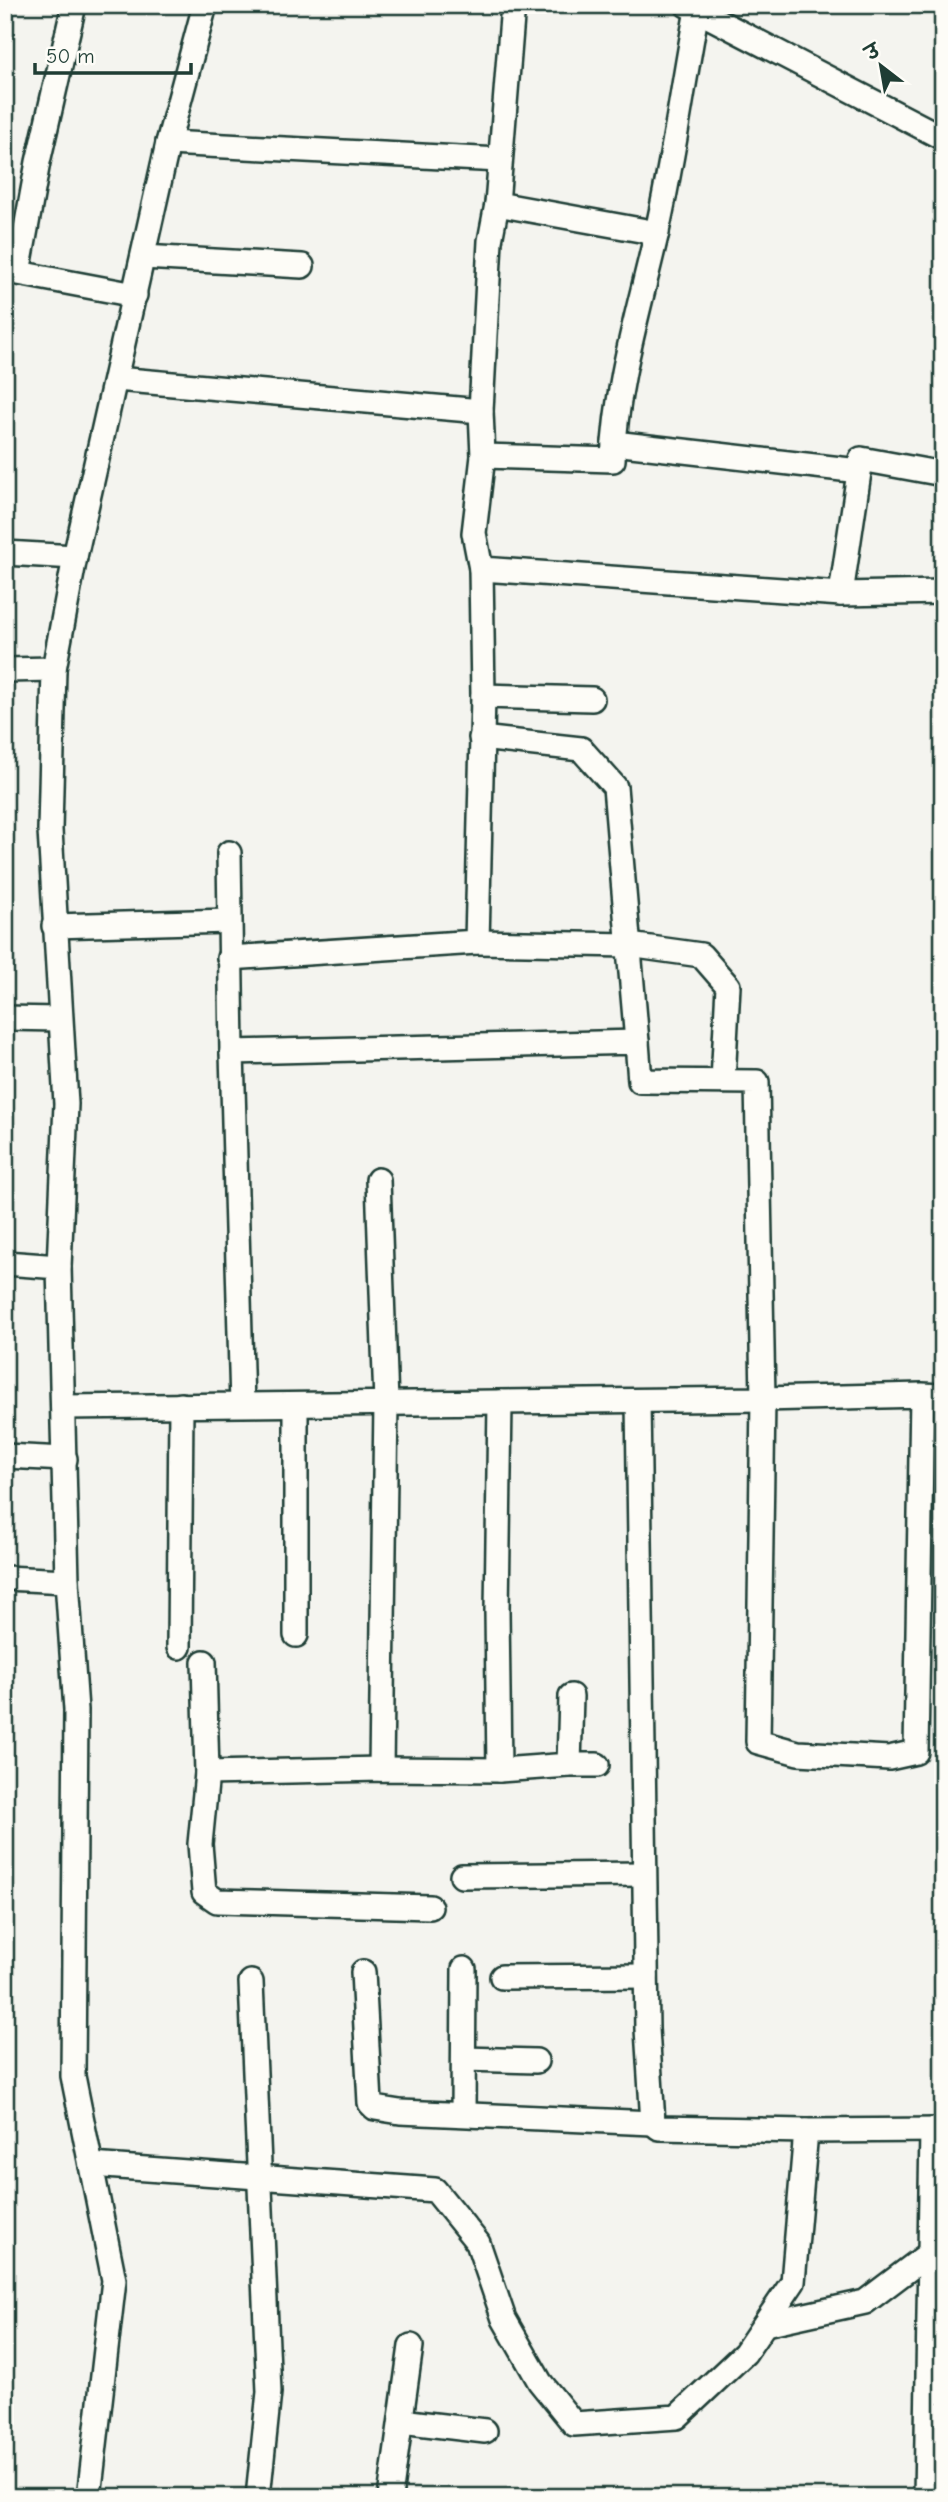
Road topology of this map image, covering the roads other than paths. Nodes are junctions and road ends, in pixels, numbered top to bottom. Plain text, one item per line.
1 (74, 5) edge
2 (205, 5) edge
3 (513, 5) edge
4 (692, 8) edge
5 (943, 138) edge
6 (167, 143) junction
7 (500, 160) junction
8 (497, 204) junction
9 (657, 233) junction
10 (143, 257) junction
11 (302, 266) dead end
12 (135, 295) junction
13 (116, 379) junction
14 (481, 411) junction
15 (614, 443) junction
16 (483, 456) junction
17 (859, 471) junction
18 (943, 474) edge
19 (5, 553) edge
20 (75, 557) junction
21 (481, 569) junction
22 (943, 592) edge
23 (841, 594) junction
24 (54, 669) junction
25 (5, 670) edge
26 (483, 696) junction
27 (592, 699) dead end
28 (481, 738) junction
29 (229, 853) dead end
30 (229, 921) junction
31 (54, 926) junction
32 (477, 942) junction
33 (629, 945) junction
34 (229, 958) junction
35 (5, 1018) edge
36 (59, 1019) junction
37 (637, 1042) junction
38 (232, 1052) junction
39 (723, 1081) junction
40 (378, 1180) dead end
41 (5, 1264) edge
42 (59, 1267) junction
43 (932, 1396) edge
44 (763, 1399) junction
45 (638, 1401) junction
46 (500, 1402) junction
47 (386, 1404) junction
48 (181, 1405) junction
49 (242, 1405) junction
50 (296, 1405) junction
51 (64, 1407) junction
52 (5, 1456) edge
53 (65, 1459) junction
54 (5, 1578) edge
55 (67, 1581) junction
56 (296, 1635) dead end
57 (179, 1647) dead end
58 (204, 1662) dead end
59 (571, 1696) dead end
60 (569, 1765) junction
61 (597, 1765) dead end
62 (381, 1769) junction
63 (499, 1770) junction
64 (207, 1773) junction
65 (644, 1874) junction
66 (462, 1875) dead end
67 (430, 1907) dead end
68 (464, 1969) dead end
69 (363, 1972) dead end
70 (646, 1976) junction
71 (502, 1977) dead end
72 (251, 1982) dead end
73 (464, 2059) junction
74 (536, 2061) dead end
75 (463, 2114) junction
76 (653, 2123) junction
77 (937, 2130) edge
78 (806, 2131) junction
79 (91, 2165) junction
80 (258, 2177) junction
81 (930, 2253) junction
82 (765, 2324) junction
83 (411, 2346) dead end
84 (401, 2421) junction
85 (485, 2431) dead end
86 (89, 2497) edge
87 (258, 2497) edge
88 (390, 2497) edge
89 (926, 2497) edge

1 - 12 street
2 - 6 street
3 - 7 street
4 - 5 street
4 - 9 street
6 - 7 street
6 - 10 street
7 - 8 street
8 - 9 street
8 - 14 street
9 - 15 street
10 - 11 street
10 - 12 street
12 - 13 street
13 - 14 street
13 - 20 street
14 - 16 street
15 - 16 street
15 - 17 street
16 - 21 street
17 - 18 street
17 - 23 street
19 - 20 street
20 - 24 street
21 - 23 street
21 - 26 street
22 - 23 street
24 - 25 street
24 - 31 street
26 - 27 street
26 - 28 street
28 - 32 street
28 - 33 street
29 - 30 street
30 - 31 street
30 - 34 street
31 - 36 street
32 - 33 street
32 - 34 street
33 - 37 street
33 - 39 street
34 - 38 street
35 - 36 street
36 - 42 street
37 - 38 street
37 - 39 street
38 - 49 street
39 - 44 street
40 - 47 street
41 - 42 street
42 - 51 street
43 - 44 street
43 - 44 street
44 - 45 street
45 - 46 street
45 - 65 street
46 - 47 street
46 - 63 street
47 - 50 street
47 - 62 street
48 - 49 street
48 - 51 street
48 - 57 street
49 - 50 street
50 - 56 street
51 - 53 street
52 - 53 street
53 - 55 street
54 - 55 street
55 - 79 street
58 - 64 street
59 - 60 street
60 - 61 street
60 - 63 street
62 - 63 street
62 - 64 street
64 - 67 street
65 - 66 street
65 - 70 street
68 - 73 street
69 - 75 street
70 - 71 street
70 - 76 street
72 - 80 street
73 - 74 street
73 - 75 street
75 - 76 street
76 - 78 street
77 - 78 street
77 - 81 street
78 - 82 street
79 - 80 street
79 - 86 street
80 - 82 street
80 - 87 street
81 - 82 street
81 - 89 street
83 - 84 street
84 - 85 street
84 - 88 street

